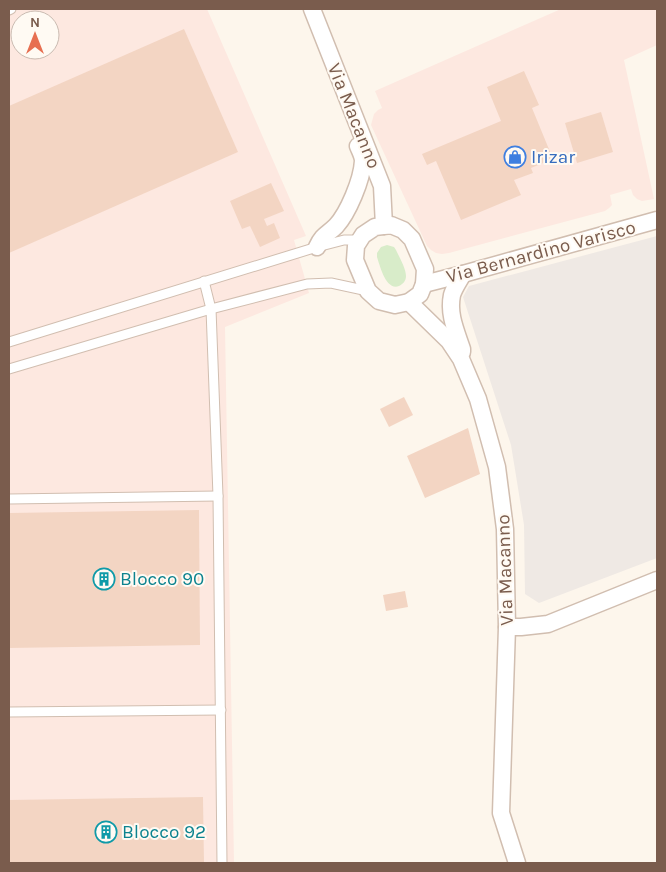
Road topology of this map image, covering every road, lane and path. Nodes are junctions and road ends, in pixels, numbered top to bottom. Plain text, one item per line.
1 (312, 9) edge
2 (354, 115) junction
3 (657, 220) edge
4 (384, 226) junction
5 (360, 240) junction
6 (318, 246) junction
7 (462, 274) junction
8 (204, 281) junction
9 (424, 284) junction
10 (368, 291) junction
11 (409, 302) junction
12 (211, 309) junction
13 (9, 342) edge
14 (461, 359) junction
15 (9, 368) edge
16 (218, 496) junction
17 (9, 499) edge
18 (657, 580) edge
19 (507, 627) junction
20 (221, 710) junction
21 (9, 712) edge
22 (222, 863) edge
23 (517, 863) edge

1 - 2 street, Via Macanno
2 - 4 street, Via Macanno
2 - 6 street
3 - 7 street, Via Bernardino Varisco
4 - 5 street
4 - 9 street
5 - 6 lane
5 - 10 street
6 - 8 lane
7 - 9 street, Via Bernardino Varisco
7 - 14 street
8 - 12 lane
8 - 13 lane
9 - 11 street
10 - 11 street
10 - 12 lane
11 - 14 street, Via Macanno
12 - 15 lane
12 - 16 lane
14 - 19 street, Via Macanno
16 - 17 lane
16 - 20 lane
18 - 19 street
19 - 23 street, Via Macanno
20 - 21 lane
20 - 22 lane

